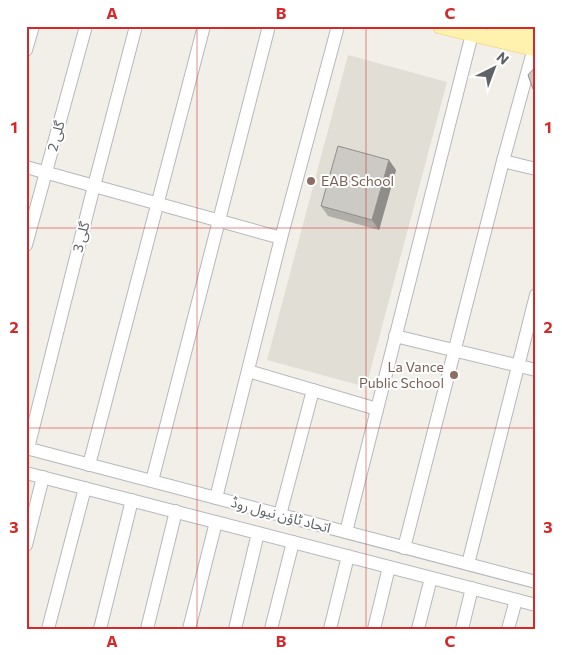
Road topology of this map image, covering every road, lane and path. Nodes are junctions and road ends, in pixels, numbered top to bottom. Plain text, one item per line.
1 (33, 26) edge
2 (86, 26) edge
3 (136, 26) edge
4 (204, 26) edge
5 (269, 26) edge
6 (338, 26) edge
7 (440, 26) edge
8 (494, 26) edge
9 (472, 34) junction
10 (535, 42) edge
11 (26, 50) edge
12 (503, 160) junction
13 (26, 167) edge
14 (536, 169) edge
15 (45, 172) junction
16 (94, 186) junction
17 (158, 204) junction
18 (219, 220) junction
19 (281, 238) junction
20 (26, 245) edge
21 (536, 295) edge
22 (395, 336) junction
23 (455, 350) junction
24 (518, 366) junction
25 (536, 370) edge
26 (248, 371) junction
27 (313, 390) junction
28 (377, 409) junction
29 (27, 448) edge
30 (89, 465) junction
31 (26, 473) edge
32 (43, 478) junction
33 (152, 482) junction
34 (85, 488) junction
35 (216, 498) junction
36 (132, 500) junction
37 (176, 511) junction
38 (280, 515) junction
39 (216, 522) junction
40 (346, 532) junction
41 (258, 533) junction
42 (293, 542) junction
43 (26, 545) edge
44 (404, 548) junction
45 (348, 556) junction
46 (468, 564) junction
47 (389, 567) junction
48 (431, 578) junction
49 (535, 580) edge
50 (472, 588) junction
51 (516, 600) junction
52 (536, 605) edge
53 (48, 629) edge
54 (100, 629) edge
55 (146, 629) edge
56 (190, 629) edge
57 (234, 629) edge
58 (271, 629) edge
59 (330, 629) edge
60 (374, 629) edge
61 (418, 629) edge
62 (462, 629) edge
63 (508, 629) edge

1 - 11 street
2 - 15 street, گلی 2
3 - 16 street, گلی 3
4 - 17 street
5 - 18 street
6 - 19 street
7 - 9 main road
8 - 10 main road
9 - 10 main road
9 - 22 street
10 - 12 street
12 - 14 street
12 - 23 street
13 - 15 street
15 - 16 street
15 - 20 street, گلی 2
16 - 17 street
16 - 29 street, گلی 3
17 - 18 street
17 - 30 street
18 - 19 street
18 - 33 street
19 - 26 street
21 - 24 street
22 - 23 street
22 - 28 street
23 - 24 street
23 - 44 street
24 - 25 street
24 - 46 street
26 - 27 street
26 - 35 street
27 - 28 street
27 - 38 street
28 - 40 street
29 - 30 street, اتحاد ٹاؤن نیول روڈ
30 - 33 street, اتحاد ٹاؤن نیول روڈ
31 - 32 street
32 - 34 street
32 - 43 street
33 - 35 street, اتحاد ٹاؤن نیول روڈ
34 - 36 street
34 - 53 street
35 - 38 street, اتحاد ٹاؤن نیول روڈ
36 - 37 street
36 - 54 street
37 - 39 street
37 - 55 street
38 - 40 street, اتحاد ٹاؤن نیول روڈ
39 - 41 street
39 - 56 street
40 - 44 street, اتحاد ٹاؤن نیول روڈ
41 - 42 street
41 - 57 street
42 - 45 street
42 - 58 street
44 - 46 street, اتحاد ٹاؤن نیول روڈ
45 - 47 street
45 - 59 street
46 - 49 street, اتحاد ٹاؤن نیول روڈ
47 - 48 street
47 - 60 street
48 - 50 street
48 - 61 street
50 - 51 street
50 - 62 street
51 - 52 street
51 - 63 street

